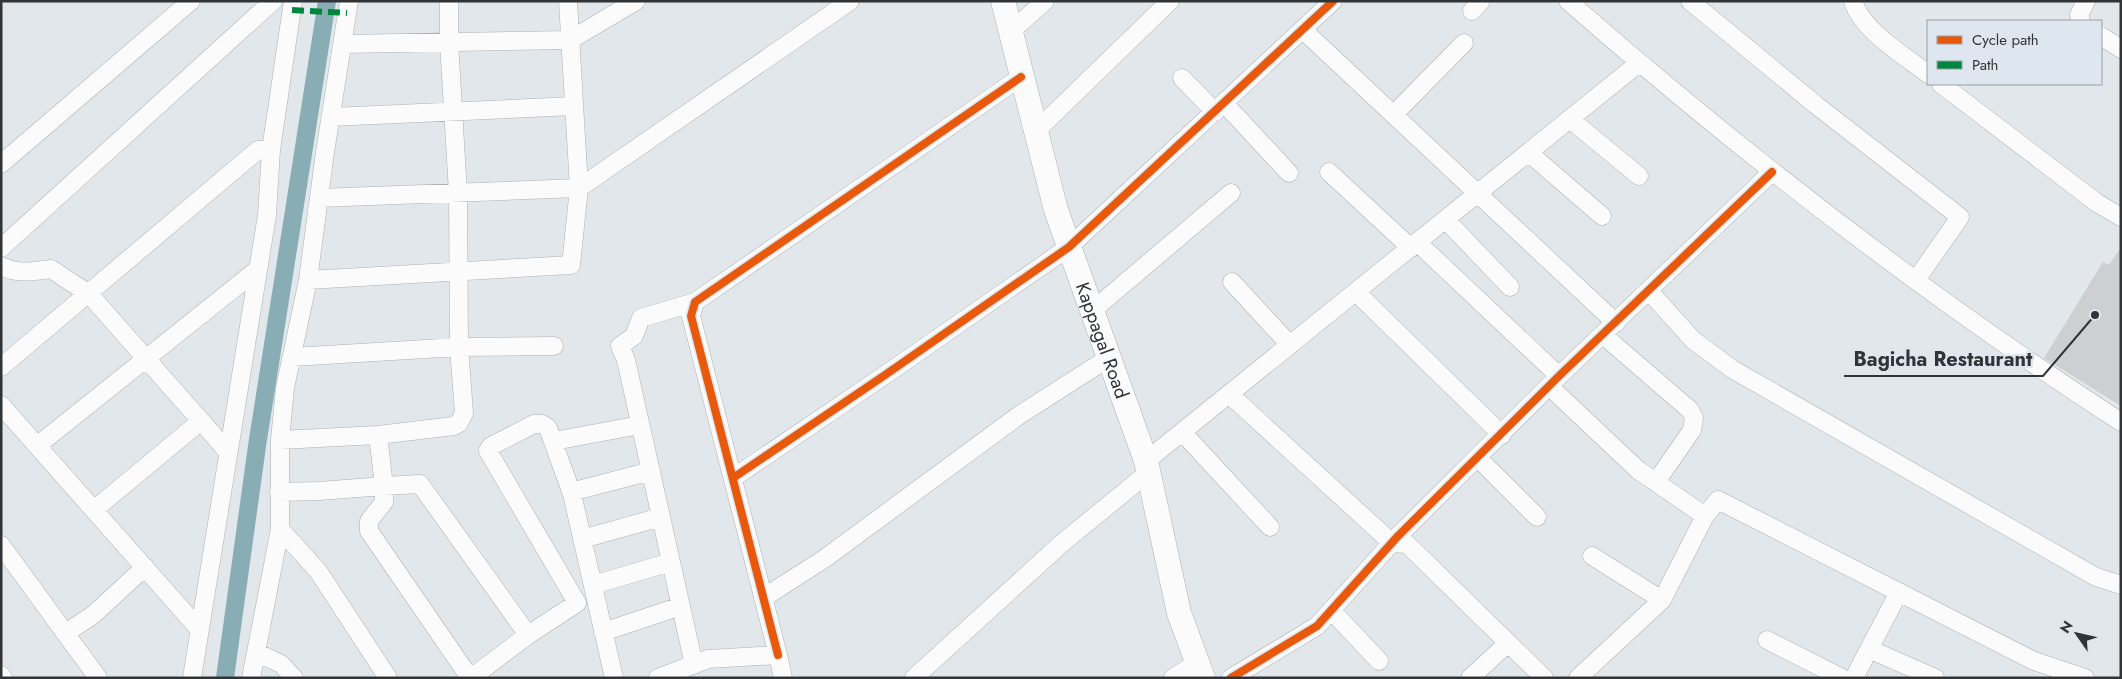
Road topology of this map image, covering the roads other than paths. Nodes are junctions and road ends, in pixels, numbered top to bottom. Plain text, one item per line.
1 (191, 1) edge
2 (273, 1) edge
3 (293, 1) edge
4 (349, 1) edge
5 (449, 1) edge
6 (568, 1) edge
7 (636, 1) edge
8 (850, 1) edge
9 (1003, 1) edge
10 (1045, 1) edge
11 (1170, 1) edge
12 (1333, 1) edge
13 (1568, 1) edge
14 (1690, 1) edge
15 (1854, 1) edge
16 (2086, 1) edge
17 (2080, 20) edge
18 (1303, 30) junction
19 (1010, 32) junction
20 (2102, 37) edge
21 (570, 40) junction
22 (449, 42) junction
23 (1464, 43) dead end
24 (342, 44) junction
25 (2121, 49) edge
26 (1640, 64) junction
27 (1927, 73) edge
28 (1021, 77) junction
29 (1182, 78) dead end
30 (1942, 85) edge
31 (574, 106) junction
32 (1219, 107) junction
33 (454, 111) junction
34 (1394, 114) junction
35 (331, 117) junction
36 (1571, 120) junction
37 (1036, 131) junction
38 (271, 150) junction
39 (1529, 153) junction
40 (1, 164) edge
41 (1329, 172) dead end
42 (1772, 172) junction
43 (1289, 173) dead end
44 (1639, 176) dead end
45 (579, 188) junction
46 (458, 193) junction
47 (1231, 193) dead end
48 (1480, 193) junction
49 (319, 198) junction
50 (1602, 216) dead end
51 (2121, 216) edge
52 (1446, 220) junction
53 (1415, 245) junction
54 (1069, 247) junction
55 (1, 248) edge
56 (1, 266) edge
57 (258, 269) junction
58 (459, 272) junction
59 (308, 280) junction
60 (1916, 280) junction
61 (1232, 282) dead end
62 (1510, 287) dead end
63 (1649, 291) junction
64 (1356, 292) junction
65 (89, 294) junction
66 (695, 302) junction
67 (1092, 310) junction
68 (1616, 323) junction
69 (1603, 335) junction
70 (1290, 345) junction
71 (554, 346) dead end
72 (459, 347) junction
73 (292, 357) junction
74 (1110, 357) junction
75 (146, 359) junction
76 (1, 367) edge
77 (1555, 382) junction
78 (1229, 394) junction
79 (1, 405) edge
80 (201, 421) junction
81 (2121, 422) edge
82 (640, 425) junction
83 (1182, 432) junction
84 (378, 435) junction
85 (1502, 435) junction
86 (280, 440) junction
87 (554, 441) junction
88 (38, 445) junction
89 (228, 452) junction
90 (1478, 458) junction
91 (1147, 466) junction
92 (651, 471) junction
93 (733, 478) junction
94 (1656, 482) junction
95 (384, 486) junction
96 (278, 492) junction
97 (571, 492) junction
98 (95, 510) junction
99 (1705, 516) junction
100 (661, 517) junction
101 (1537, 517) dead end
102 (1270, 527) dead end
103 (280, 529) junction
104 (582, 539) junction
105 (1392, 543) junction
106 (1, 545) edge
107 (1592, 556) dead end
108 (671, 562) junction
109 (145, 567) junction
110 (2121, 585) edge
111 (594, 590) junction
112 (1899, 592) junction
113 (764, 598) junction
114 (1662, 600) junction
115 (577, 603) junction
116 (681, 606) junction
117 (1331, 610) junction
118 (199, 629) junction
119 (67, 632) junction
120 (603, 632) junction
121 (528, 635) junction
122 (1767, 640) dead end
123 (1508, 643) junction
124 (1869, 649) junction
125 (256, 652) junction
126 (778, 655) junction
127 (1379, 661) dead end
128 (694, 664) junction
129 (1200, 670) edge
130 (98, 678) edge
131 (192, 678) edge
132 (251, 678) edge
133 (294, 678) edge
134 (388, 678) edge
135 (471, 678) edge
136 (614, 678) edge
137 (658, 678) edge
138 (783, 678) edge
139 (914, 678) edge
140 (1173, 678) edge
141 (1231, 678) edge
142 (1470, 678) edge
143 (1544, 678) edge
144 (1578, 678) edge
145 (1842, 678) edge
146 (1854, 678) edge
147 (1935, 678) edge
148 (2085, 678) edge

1 - 40 street
2 - 55 street
3 - 38 street
4 - 24 street
5 - 22 street
6 - 21 street
7 - 21 street
8 - 45 street
9 - 19 main road, Kappagal Road
10 - 19 street
11 - 37 street
12 - 18 street
13 - 26 street
14 - 60 street
15 - 27 street
16 - 17 street
18 - 32 street
18 - 34 street
19 - 28 main road, Kappagal Road
20 - 25 street
21 - 22 street
21 - 31 street
22 - 24 street
22 - 33 street
23 - 34 street
24 - 35 street
26 - 36 street
26 - 42 street
28 - 37 main road, Kappagal Road
28 - 66 street
29 - 32 street
30 - 51 street
31 - 33 street
31 - 45 street
32 - 43 street
32 - 54 street
33 - 35 street
33 - 46 street
34 - 48 street
35 - 49 street
36 - 39 street
36 - 44 street
37 - 54 main road, Kappagal Road
38 - 57 street
38 - 65 street
39 - 48 street
39 - 50 street
41 - 53 street
42 - 60 street
42 - 63 street
45 - 46 street
45 - 58 street
46 - 49 street
46 - 58 street
47 - 67 street
48 - 52 street
48 - 68 street
49 - 59 street
52 - 53 street
52 - 62 street
53 - 64 street
53 - 77 street
54 - 67 main road, Kappagal Road
54 - 93 street
56 - 65 street
57 - 75 street
57 - 89 street
58 - 59 street
58 - 72 street
59 - 73 street
60 - 81 street
61 - 70 street
63 - 68 street
63 - 110 street
64 - 70 street
64 - 85 street
65 - 75 street
65 - 76 street
66 - 82 street
66 - 93 street
67 - 74 main road, Kappagal Road
68 - 69 street
69 - 77 street
69 - 94 street
70 - 78 street
71 - 72 street
72 - 73 street
72 - 84 street
73 - 86 street
74 - 91 main road, Kappagal Road
74 - 113 street
75 - 80 street
75 - 88 street
77 - 85 street
77 - 94 street
78 - 83 street
78 - 105 street
79 - 88 street
80 - 89 street
80 - 98 street
82 - 87 street
82 - 92 street
83 - 91 street
83 - 102 street
84 - 86 street
84 - 95 street
85 - 90 street
86 - 96 street
87 - 97 street
87 - 115 street
88 - 98 street
89 - 118 street
90 - 101 street
90 - 105 street
91 - 129 main road, Kappagal Road
91 - 139 street
92 - 97 street
92 - 100 street
93 - 113 street
94 - 99 street
95 - 96 street
95 - 121 street
95 - 135 street
96 - 103 street
97 - 104 street
98 - 109 street
99 - 112 street
99 - 114 street
100 - 104 street
100 - 108 street
103 - 125 street
103 - 134 street
104 - 111 street
105 - 117 street
105 - 123 street
106 - 119 street
107 - 114 street
108 - 111 street
108 - 116 street
109 - 118 street
109 - 119 street
111 - 115 street
111 - 120 street
112 - 124 street
112 - 148 street
113 - 126 street
114 - 144 street
115 - 121 street
116 - 120 street
116 - 128 street
117 - 127 street
117 - 141 street
118 - 131 street
119 - 130 street
120 - 136 street
121 - 135 street
122 - 145 street
123 - 142 street
123 - 143 street
124 - 146 street
124 - 147 street
125 - 132 street
125 - 133 street
126 - 128 street
126 - 138 street
128 - 137 street
129 - 140 street

